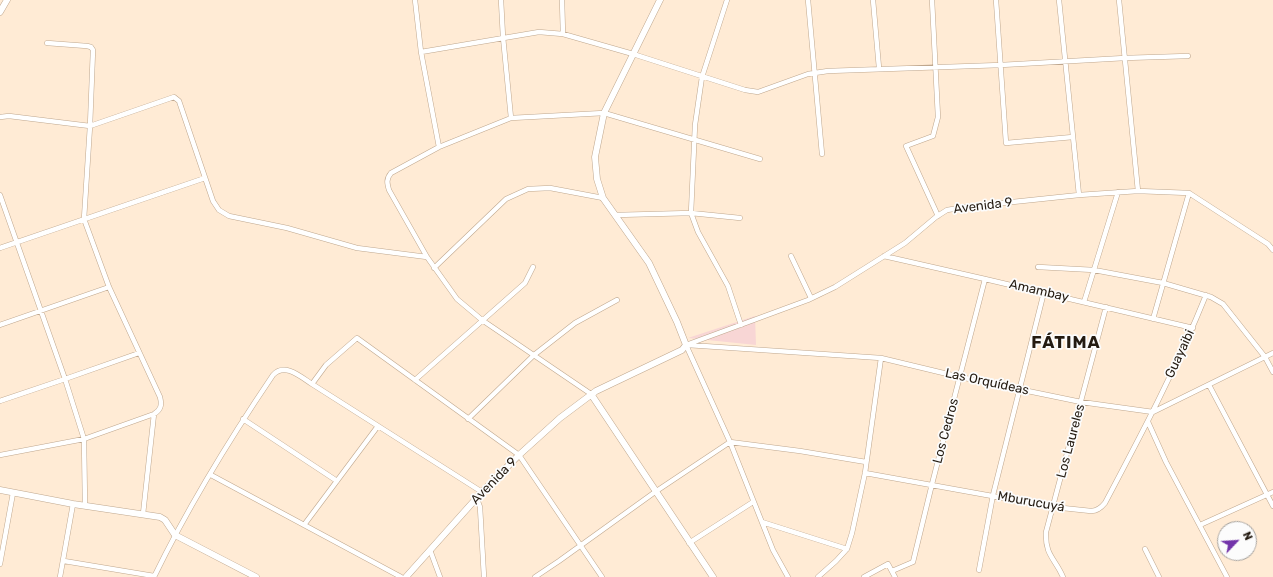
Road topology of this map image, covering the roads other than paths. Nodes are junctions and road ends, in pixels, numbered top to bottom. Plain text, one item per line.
1 (7, 0) edge
2 (415, 0) edge
3 (501, 0) edge
4 (562, 0) edge
5 (660, 0) edge
6 (727, 0) edge
7 (808, 0) edge
8 (873, 0) edge
9 (932, 0) edge
10 (996, 0) edge
11 (1059, 0) edge
12 (1119, 0) edge
13 (0, 12) edge
14 (563, 34) junction
15 (503, 37) junction
16 (47, 43) dead end
17 (421, 52) junction
18 (633, 54) junction
19 (1188, 56) dead end
20 (1125, 58) junction
21 (1065, 61) junction
22 (1001, 65) junction
23 (937, 67) junction
24 (879, 68) junction
25 (816, 73) junction
26 (702, 77) junction
27 (604, 114) junction
28 (0, 117) edge
29 (511, 118) junction
30 (90, 126) junction
31 (1073, 137) junction
32 (695, 140) junction
33 (439, 147) junction
34 (822, 154) dead end
35 (760, 159) dead end
36 (205, 178) junction
37 (1138, 191) junction
38 (1118, 192) junction
39 (1189, 193) junction
40 (0, 195) edge
41 (1079, 195) junction
42 (603, 198) junction
43 (691, 214) junction
44 (616, 215) junction
45 (938, 216) junction
46 (740, 218) dead end
47 (84, 219) junction
48 (17, 242) junction
49 (0, 248) edge
50 (1273, 250) edge
51 (791, 256) dead end
52 (884, 256) junction
53 (428, 257) junction
54 (533, 267) dead end
55 (1038, 267) dead end
56 (434, 268) junction
57 (1094, 270) junction
58 (985, 279) junction
59 (1162, 283) junction
60 (109, 287) junction
61 (1044, 292) junction
62 (1206, 295) junction
63 (811, 298) junction
64 (616, 300) dead end
65 (1084, 302) junction
66 (1106, 307) junction
67 (41, 311) junction
68 (1153, 318) junction
69 (482, 320) junction
70 (0, 325) edge
71 (741, 325) junction
72 (1193, 328) junction
73 (686, 345) junction
74 (139, 353) junction
75 (1273, 353) edge
76 (534, 355) junction
77 (1265, 357) junction
78 (881, 358) junction
79 (1273, 372) edge
80 (960, 377) junction
81 (65, 379) junction
82 (415, 380) junction
83 (312, 384) junction
84 (1209, 385) junction
85 (1019, 389) junction
86 (591, 394) junction
87 (0, 401) edge
88 (1081, 402) junction
89 (1153, 412) junction
90 (154, 414) junction
91 (244, 419) junction
92 (468, 419) junction
93 (1148, 422) junction
94 (378, 426) junction
95 (84, 439) junction
96 (730, 442) junction
97 (0, 455) edge
98 (520, 455) junction
99 (866, 462) junction
100 (865, 473) junction
101 (211, 475) junction
102 (337, 481) junction
103 (932, 484) junction
104 (0, 490) edge
105 (482, 492) junction
106 (655, 492) junction
107 (1273, 492) edge
108 (13, 493) junction
109 (993, 495) junction
110 (1267, 495) junction
111 (477, 499) junction
112 (753, 502) junction
113 (73, 504) junction
114 (85, 505) junction
115 (1273, 506) edge
116 (1053, 507) junction
117 (143, 514) junction
118 (762, 522) junction
119 (1200, 524) junction
120 (304, 525) junction
121 (175, 535) junction
122 (689, 543) junction
123 (580, 545) junction
124 (846, 549) junction
125 (1145, 549) dead end
126 (430, 550) junction
127 (64, 561) junction
128 (0, 564) edge
129 (980, 570) dead end
130 (892, 571) junction
131 (1062, 574) edge
132 (154, 576) edge
133 (60, 577) edge
134 (256, 577) edge
135 (401, 577) edge
136 (406, 577) edge
137 (440, 577) edge
138 (484, 577) edge
139 (535, 577) edge
140 (602, 577) edge
141 (713, 577) edge
142 (788, 577) edge
143 (818, 577) edge
144 (864, 577) edge
145 (895, 577) edge
146 (1159, 577) edge
147 (1228, 577) edge

1 - 13 main road
2 - 17 street
3 - 15 street
4 - 14 street
5 - 18 main road
6 - 26 street
7 - 25 street
8 - 24 street
9 - 23 street
10 - 22 street
11 - 21 street
12 - 20 street
14 - 15 street
14 - 18 street
15 - 17 street
15 - 29 street
16 - 30 street
17 - 33 street
18 - 26 street
18 - 27 main road
19 - 20 street
20 - 21 street
20 - 37 street
21 - 22 street
21 - 31 street
22 - 23 street
22 - 31 street
23 - 24 street
23 - 45 street
24 - 25 street
25 - 26 street
25 - 34 street
26 - 32 street
27 - 29 street
27 - 32 street
27 - 42 main road
28 - 30 street
29 - 33 street
30 - 36 street
30 - 47 street
31 - 41 street
32 - 35 street
32 - 43 street
33 - 53 street
36 - 47 street
36 - 53 street
37 - 38 street, Avenida 9
37 - 39 street, Avenida 9
38 - 41 street, Avenida 9
38 - 57 street
39 - 50 street
39 - 59 street
40 - 48 street
41 - 45 street, Avenida 9
42 - 44 main road
42 - 56 street
43 - 44 street
43 - 46 street
43 - 71 street
44 - 73 main road
45 - 52 street, Avenida 9
47 - 48 street
47 - 60 street
48 - 49 street
48 - 67 street
51 - 63 street
52 - 58 street, Amambay
52 - 63 street, Avenida 9
53 - 56 street
54 - 69 street
55 - 57 street
56 - 69 street
57 - 59 street
57 - 65 street
58 - 61 street, Amambay
58 - 80 street, Los Cedros
59 - 62 street
59 - 68 street
60 - 67 street
60 - 74 street
61 - 65 street, Amambay
61 - 85 street
62 - 72 street, Guayaibi
62 - 77 street
63 - 71 street, Avenida 9
64 - 76 street
65 - 66 street, Amambay
66 - 68 street, Amambay
66 - 88 street, Los Laureles
67 - 70 street
67 - 81 street
68 - 72 street, Amambay
69 - 76 street
69 - 82 street
71 - 73 street, Avenida 9
72 - 89 street, Guayaibi
73 - 78 street, Las Orquídeas
73 - 86 main road, Avenida 9
73 - 96 street
74 - 81 street
74 - 90 street
75 - 77 street
76 - 86 street
76 - 92 street
77 - 79 street
77 - 84 street
78 - 80 street, Las Orquídeas
78 - 99 street
80 - 85 street, Las Orquídeas
80 - 103 street, Los Cedros
81 - 87 street
81 - 95 street
82 - 83 street
82 - 92 street
83 - 91 street
83 - 94 street
84 - 89 street
84 - 110 street
85 - 88 street, Las Orquídeas
85 - 109 street
86 - 98 main road, Avenida 9
86 - 106 main road
88 - 89 street, Las Orquídeas
88 - 116 street, Los Laureles
89 - 93 street, Guayaibi
90 - 95 street
90 - 117 street
91 - 101 street
91 - 102 street
92 - 98 street
93 - 116 street, Mburucuyá
93 - 119 street
94 - 102 street
94 - 105 street
95 - 97 street
95 - 114 street
96 - 99 street
96 - 106 street
96 - 112 street
98 - 105 main road, Avenida 9
98 - 123 street
99 - 100 street
100 - 103 street, Mburucuyá
100 - 124 street
101 - 120 street
101 - 121 street
102 - 120 street
103 - 109 street, Mburucuyá
103 - 130 street, Los Cedros
104 - 108 main road
105 - 111 main road, Avenida 9
106 - 122 main road
106 - 123 street
107 - 110 street
108 - 113 main road
108 - 128 street
109 - 116 street, Mburucuyá
109 - 129 street
110 - 115 street
110 - 119 street
111 - 126 main road, Avenida 9
111 - 138 street
112 - 118 street
112 - 122 street
113 - 114 main road
113 - 127 street
114 - 117 main road
116 - 131 street, Los Laureles
117 - 121 main road
118 - 124 street
118 - 142 street
119 - 147 street
120 - 135 street
121 - 132 street
121 - 134 main road
122 - 141 main road
123 - 139 street
123 - 140 street
124 - 143 street
125 - 146 street
126 - 136 main road, Avenida 9
126 - 137 street
127 - 132 street
127 - 133 street
130 - 144 street
130 - 145 street

